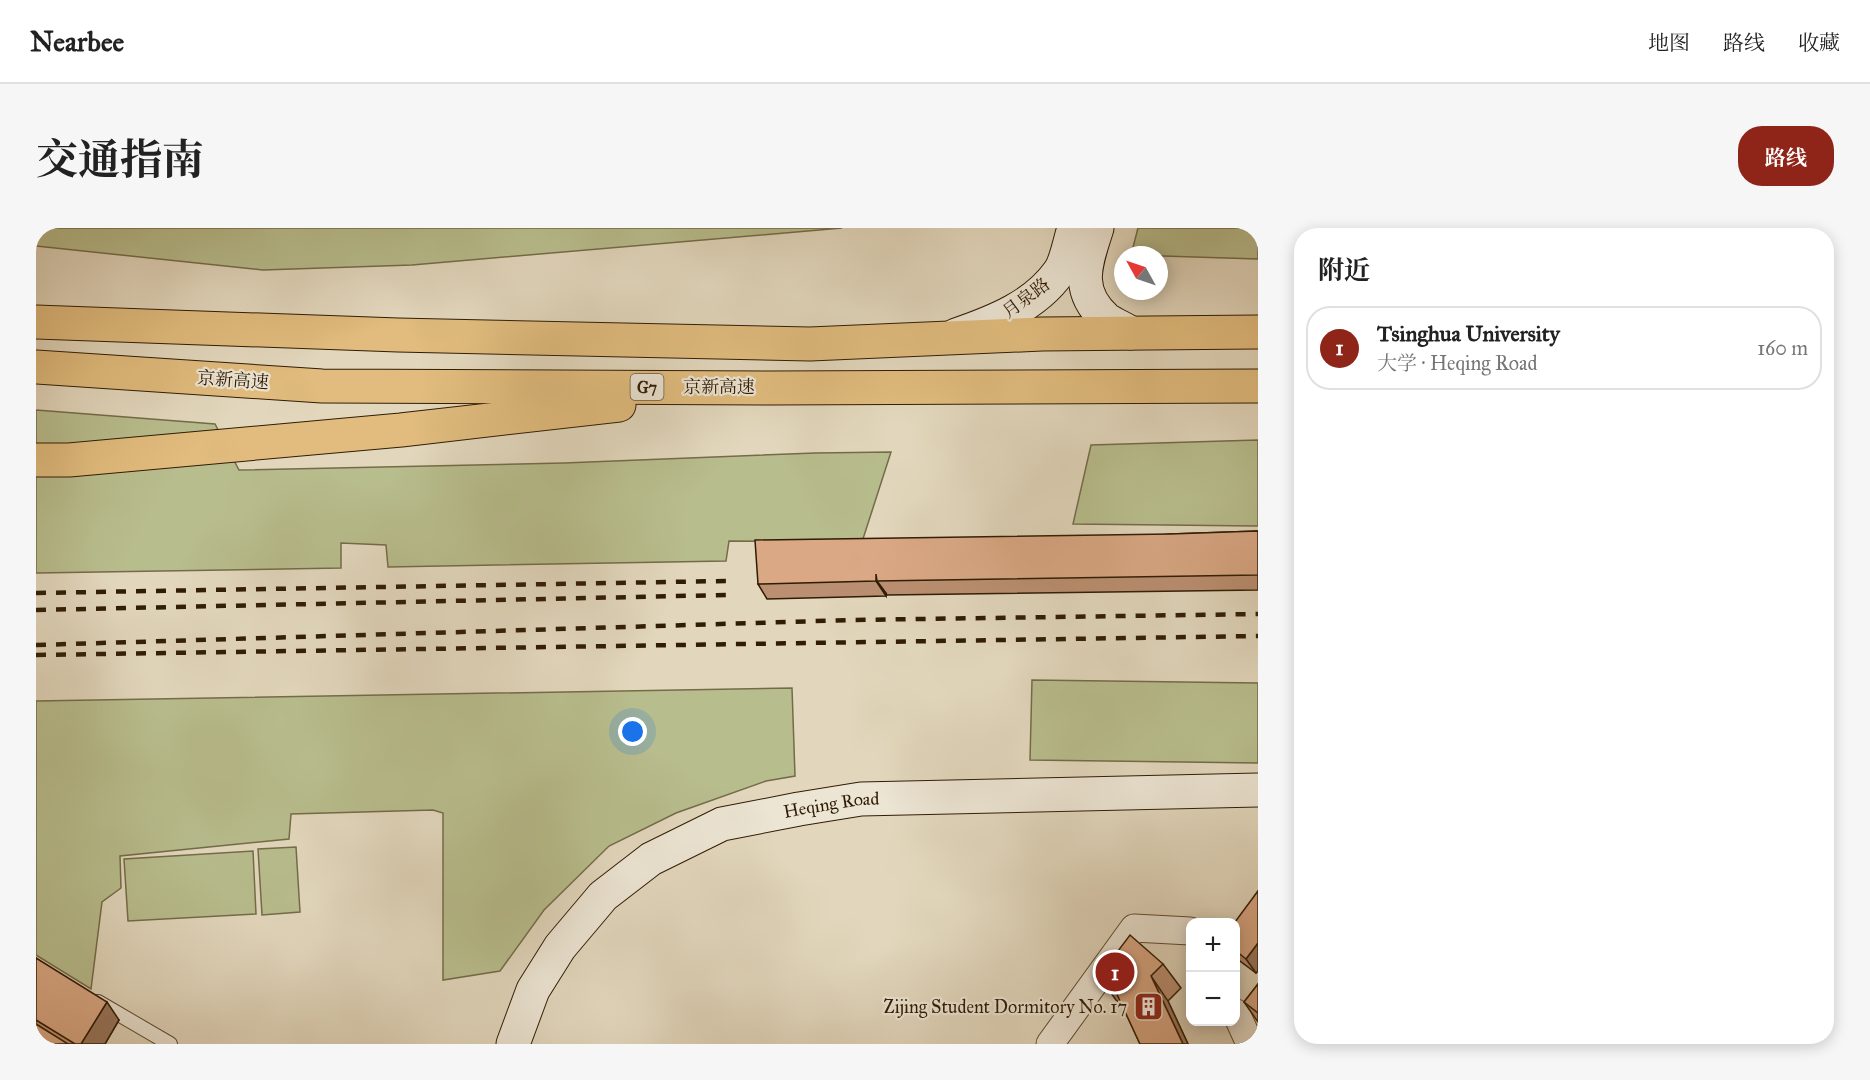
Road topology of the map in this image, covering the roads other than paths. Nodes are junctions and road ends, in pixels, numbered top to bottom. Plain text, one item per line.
1 (1074, 228) edge
2 (1097, 228) edge
3 (39, 322) edge
4 (1258, 332) edge
5 (1131, 333) junction
6 (948, 338) junction
7 (36, 367) edge
8 (1258, 386) edge
9 (769, 388) junction
10 (36, 460) edge
11 (1258, 790) edge
12 (1186, 931) edge
13 (88, 996) edge
14 (1240, 1022) edge
15 (170, 1044) edge
16 (513, 1044) edge
17 (1050, 1044) edge
18 (1250, 1044) edge

1 - 6 main road, 月泉路
2 - 5 main road
3 - 6 highway
4 - 5 highway
5 - 6 highway
7 - 9 highway, 京新高速 / G7
8 - 9 highway, 京新高速 / G7
9 - 10 highway
11 - 16 main road, Heqing Road
12 - 17 street
13 - 15 lane
14 - 18 street

